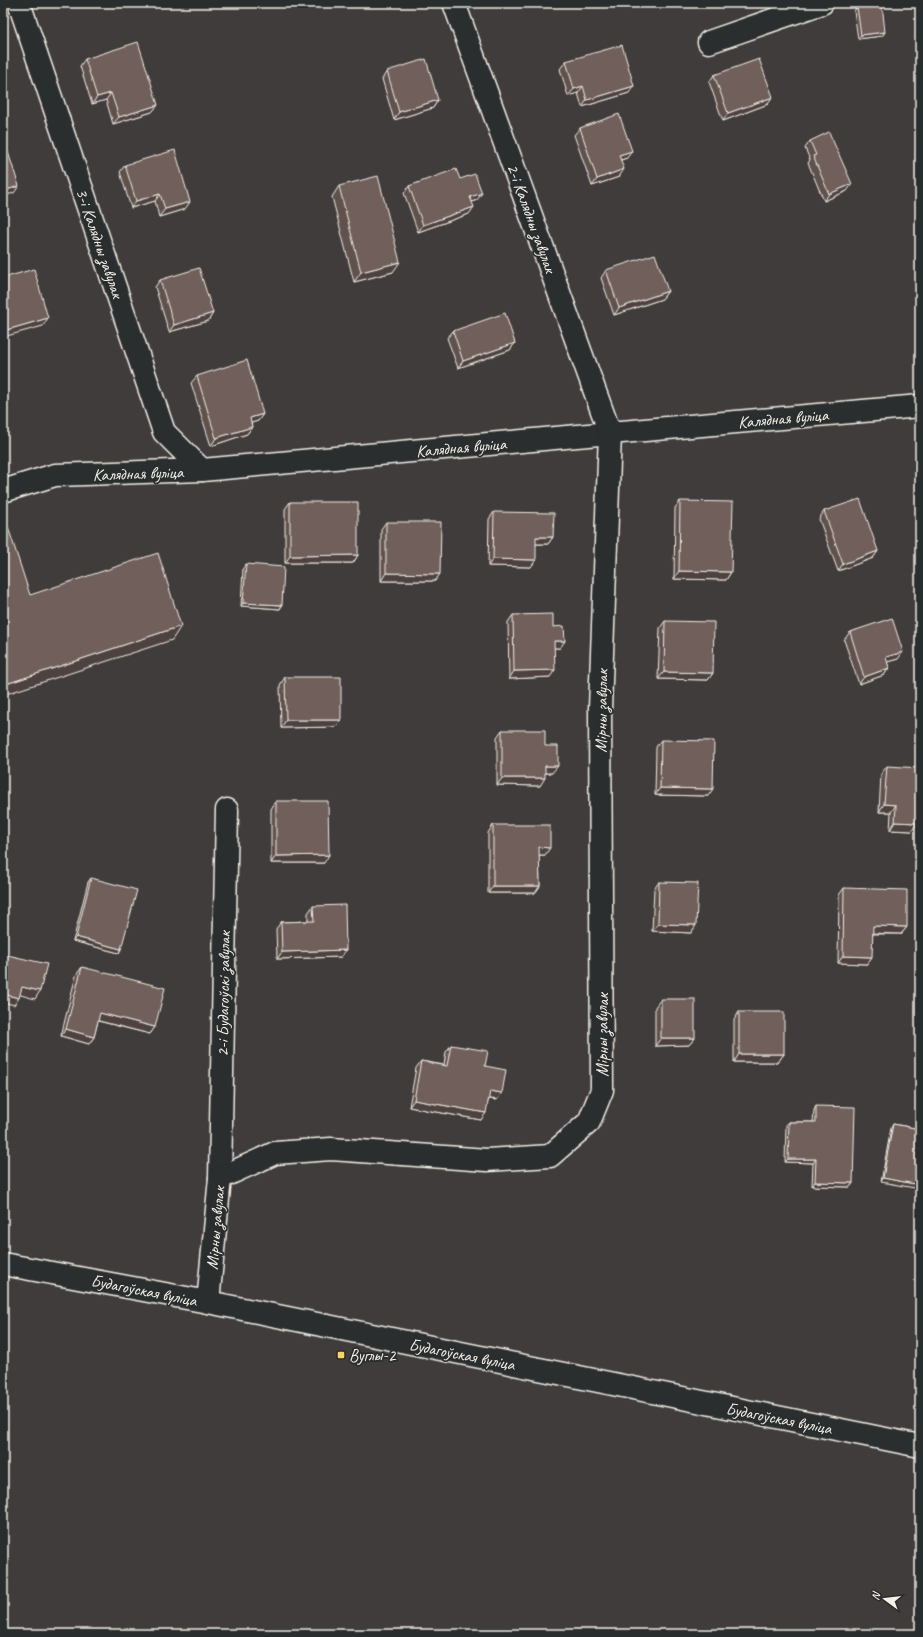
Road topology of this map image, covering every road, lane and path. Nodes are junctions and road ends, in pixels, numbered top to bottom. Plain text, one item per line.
1 (19, 3) edge
2 (454, 3) edge
3 (822, 3) edge
4 (709, 42) dead end
5 (920, 406) edge
6 (610, 433) junction
7 (202, 470) junction
8 (3, 491) edge
9 (227, 810) dead end
10 (220, 1178) junction
11 (3, 1264) edge
12 (208, 1302) junction
13 (920, 1446) edge

1 - 7 street, 3-і Калядны завулак
2 - 6 street, 2-і Калядны завулак
3 - 4 street
5 - 6 street, Калядная вуліца
6 - 7 street, Калядная вуліца
6 - 10 street, Мірны завулак
7 - 8 street, Калядная вуліца
9 - 10 street, 2-і Будагоўскі завулак
10 - 12 street, Мірны завулак
11 - 12 street, Будагоўская вуліца
12 - 13 street, Будагоўская вуліца

